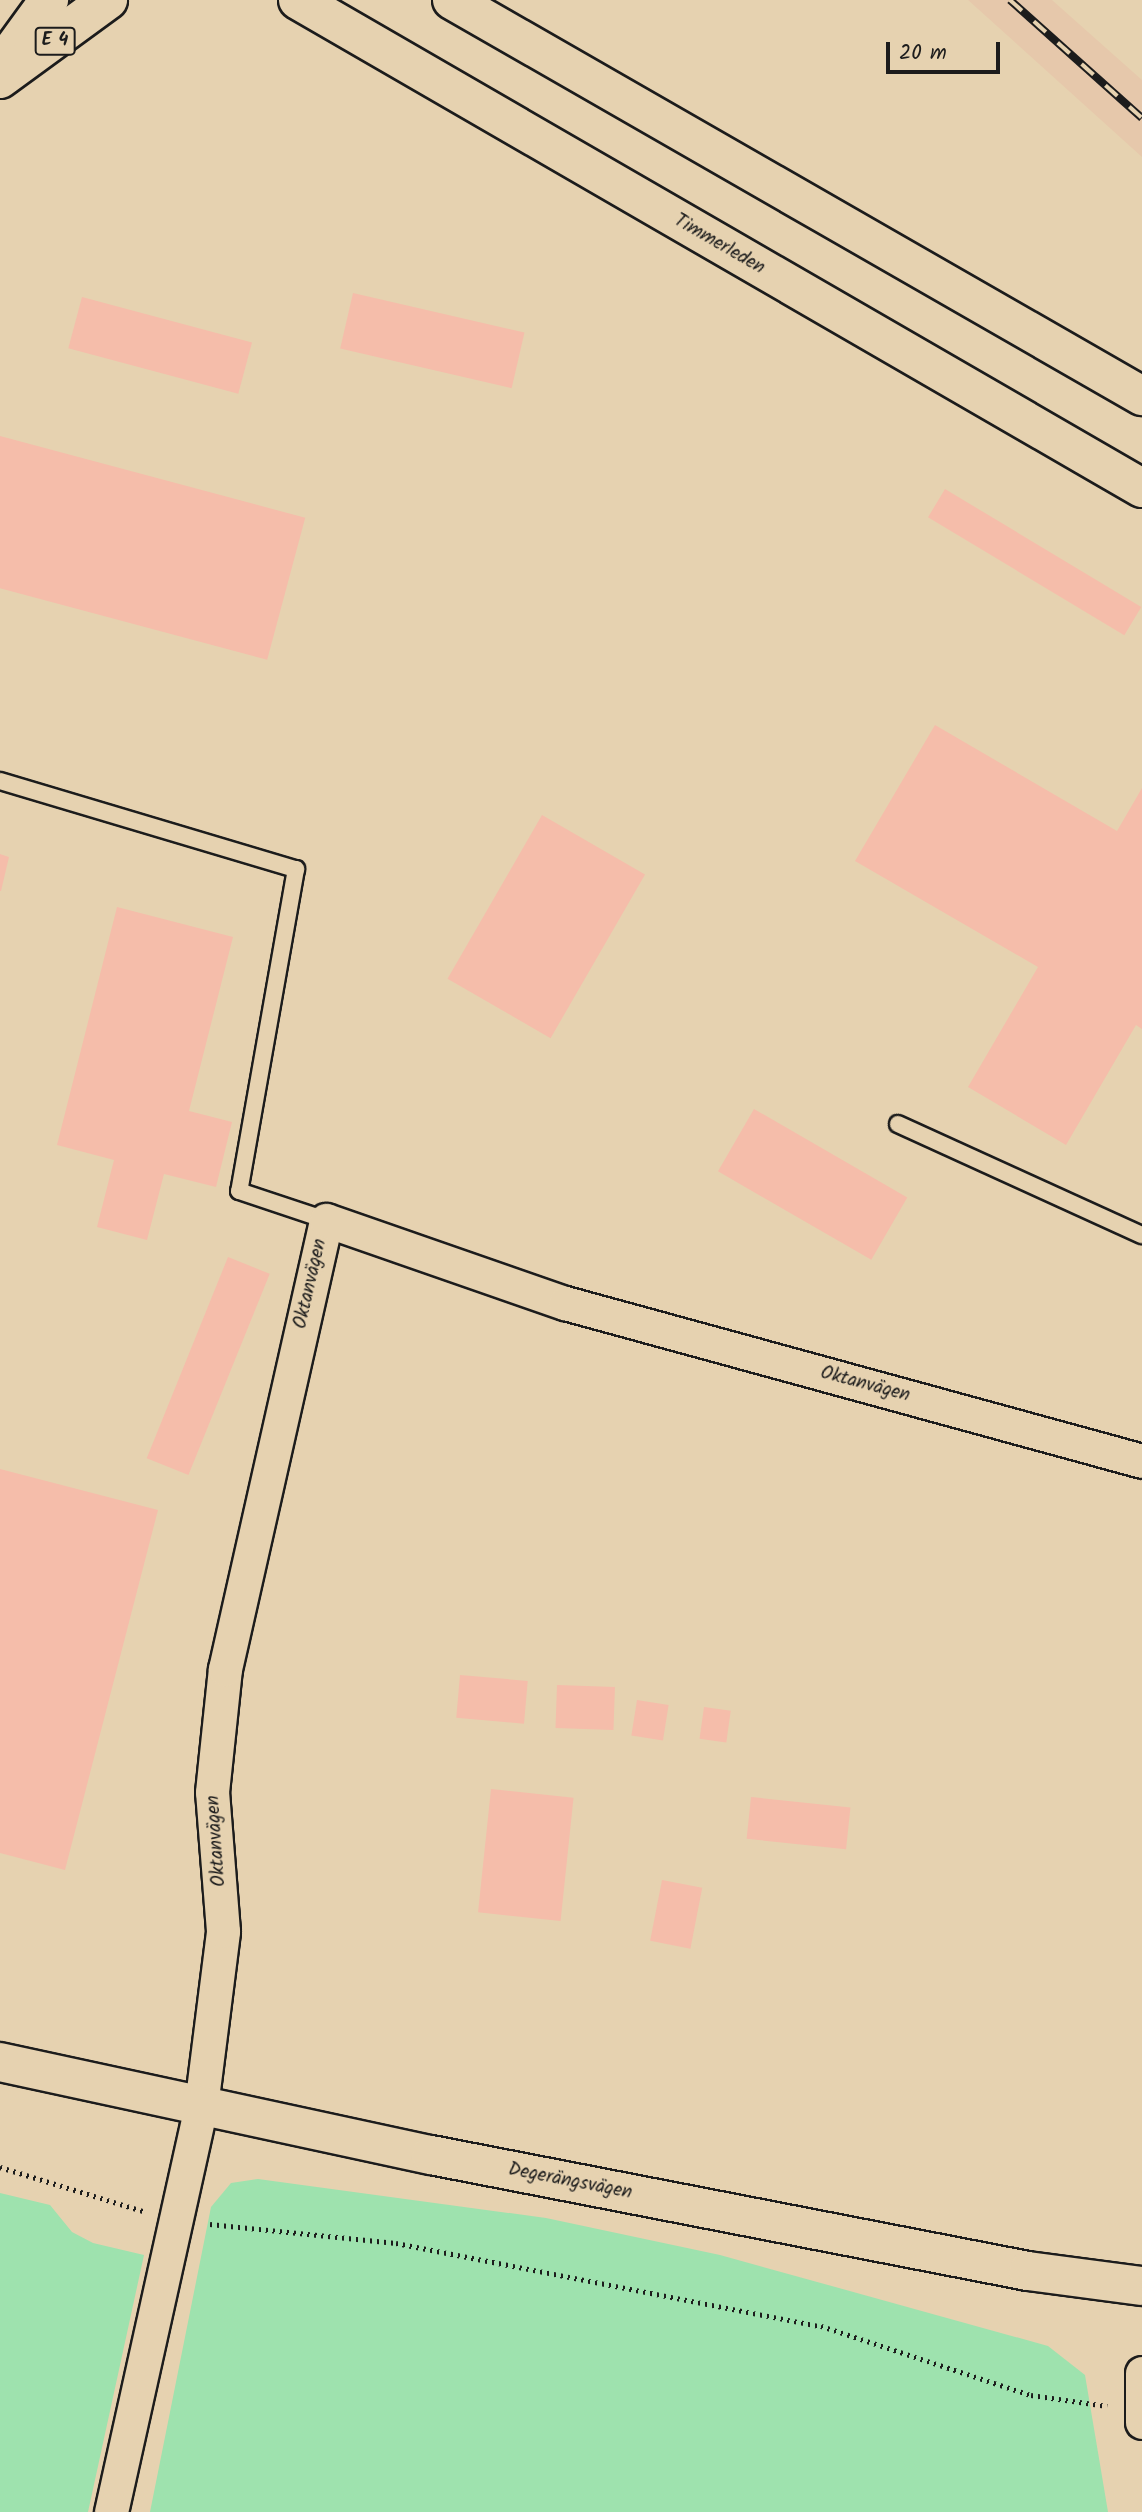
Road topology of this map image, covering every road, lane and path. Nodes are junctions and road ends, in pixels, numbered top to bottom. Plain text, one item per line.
1 (49, 0) edge
2 (108, 0) edge
3 (298, 0) edge
4 (452, 0) edge
5 (0, 68) edge
6 (0, 79) edge
7 (1142, 396) edge
8 (1142, 488) edge
9 (0, 781) edge
10 (898, 1124) dead end
11 (326, 1220) junction
12 (1142, 1235) edge
13 (1142, 1461) edge
14 (0, 2062) edge
15 (201, 2106) junction
16 (0, 2167) edge
17 (177, 2217) junction
18 (1142, 2286) edge
19 (1142, 2373) edge
20 (1142, 2409) edge
21 (1142, 2422) edge
22 (111, 2512) edge

1 - 5 main road, E 4
2 - 6 main road, E 4
3 - 8 main road, Timmerleden
4 - 7 main road
9 - 11 lane
10 - 12 lane
11 - 13 street, Oktanvägen
11 - 15 street, Oktanvägen
14 - 15 main road, Degerängsvägen
15 - 17 street, Oktanvägen
15 - 18 main road, Degerängsvägen
16 - 17 path
17 - 20 path
17 - 22 street, Oktanvägen
19 - 20 street
20 - 21 street

